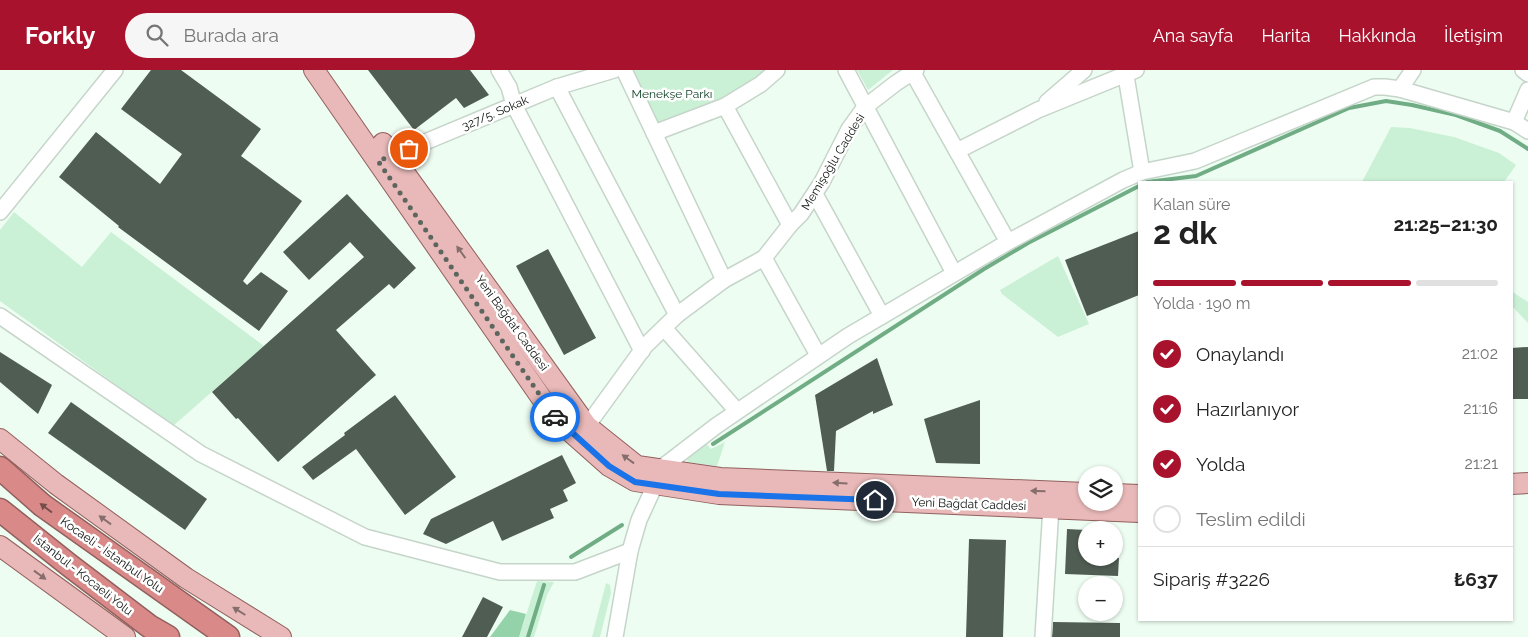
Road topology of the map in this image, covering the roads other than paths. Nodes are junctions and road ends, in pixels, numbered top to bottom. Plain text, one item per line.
1 (115, 70) edge
2 (314, 70) edge
3 (331, 70) edge
4 (499, 70) edge
5 (614, 70) edge
6 (624, 70) edge
7 (777, 70) edge
8 (846, 70) edge
9 (1084, 70) edge
10 (1413, 70) edge
11 (1523, 70) edge
12 (915, 72) edge
13 (1129, 72) edge
14 (582, 74) edge
15 (1528, 74) edge
16 (557, 87) junction
17 (1400, 89) junction
18 (1528, 90) edge
19 (514, 105) junction
20 (725, 106) junction
21 (865, 107) junction
22 (1038, 110) junction
23 (1514, 122) junction
24 (1528, 131) edge
25 (654, 133) junction
26 (957, 151) junction
27 (385, 159) junction
28 (1142, 172) junction
29 (815, 194) junction
30 (0, 212) edge
31 (790, 225) junction
32 (1008, 242) junction
33 (764, 258) junction
34 (954, 273) junction
35 (724, 280) junction
36 (676, 315) junction
37 (0, 316) edge
38 (882, 316) junction
39 (664, 328) junction
40 (642, 351) junction
41 (818, 356) junction
42 (737, 411) junction
43 (587, 426) junction
44 (0, 439) edge
45 (0, 468) edge
46 (1528, 469) edge
47 (1513, 470) edge
48 (657, 477) junction
49 (1528, 482) edge
50 (1513, 484) edge
51 (1078, 493) edge
52 (1123, 494) edge
53 (1138, 495) edge
54 (1051, 507) junction
55 (0, 510) edge
56 (1138, 512) edge
57 (0, 546) edge
58 (630, 551) junction
59 (125, 637) edge
60 (168, 637) edge
61 (228, 637) edge
62 (281, 637) edge
63 (615, 637) edge
64 (1043, 637) edge

1 - 30 street
2 - 27 main road, Yeni Bağdat Caddesi
3 - 27 main road, Yeni Bağdat Caddesi
4 - 19 street
5 - 14 street, 327/5. Sokak
6 - 25 street
7 - 20 street
8 - 21 street
9 - 22 street
10 - 17 street
11 - 15 street
12 - 21 street, Memişoğlu Caddesi
12 - 26 street
13 - 22 street
13 - 28 street
14 - 16 street, 327/5. Sokak
16 - 19 street, 327/5. Sokak
16 - 36 street
17 - 23 street
17 - 28 street
18 - 23 street
19 - 27 street, 327/5. Sokak
19 - 40 street
20 - 25 street
20 - 31 street
21 - 29 street, Memişoğlu Caddesi
21 - 34 street
22 - 26 street
23 - 24 street
25 - 35 street
26 - 32 street
43 -> 27 main road, Yeni Bağdat Caddesi
27 - 48 main road, Yeni Bağdat Caddesi
28 - 32 street
29 - 31 street, Memişoğlu Caddesi
29 - 38 street
31 - 33 street, Memişoğlu Caddesi
32 - 34 street
33 - 35 street, Memişoğlu Caddesi
33 - 41 street
34 - 38 street
35 - 36 street, Memişoğlu Caddesi
36 - 39 street, Memişoğlu Caddesi
37 - 58 street
38 - 41 street
39 - 40 street, Memişoğlu Caddesi
39 - 42 street
40 - 43 street, Memişoğlu Caddesi
41 - 42 street
42 - 48 street
48 -> 43 main road, Yeni Bağdat Caddesi
62 -> 44 main road
61 -> 45 highway, Kocaeli - İstanbul Yolu
46 - 47 main road
51 -> 48 main road, Yeni Bağdat Caddesi
48 - 54 main road, Yeni Bağdat Caddesi
48 - 58 street
49 - 50 main road
52 - 53 main road
54 - 56 main road, Yeni Bağdat Caddesi
54 - 64 street
55 - 60 highway, İstanbul - Kocaeli Yolu
57 -> 59 main road
58 - 63 street

